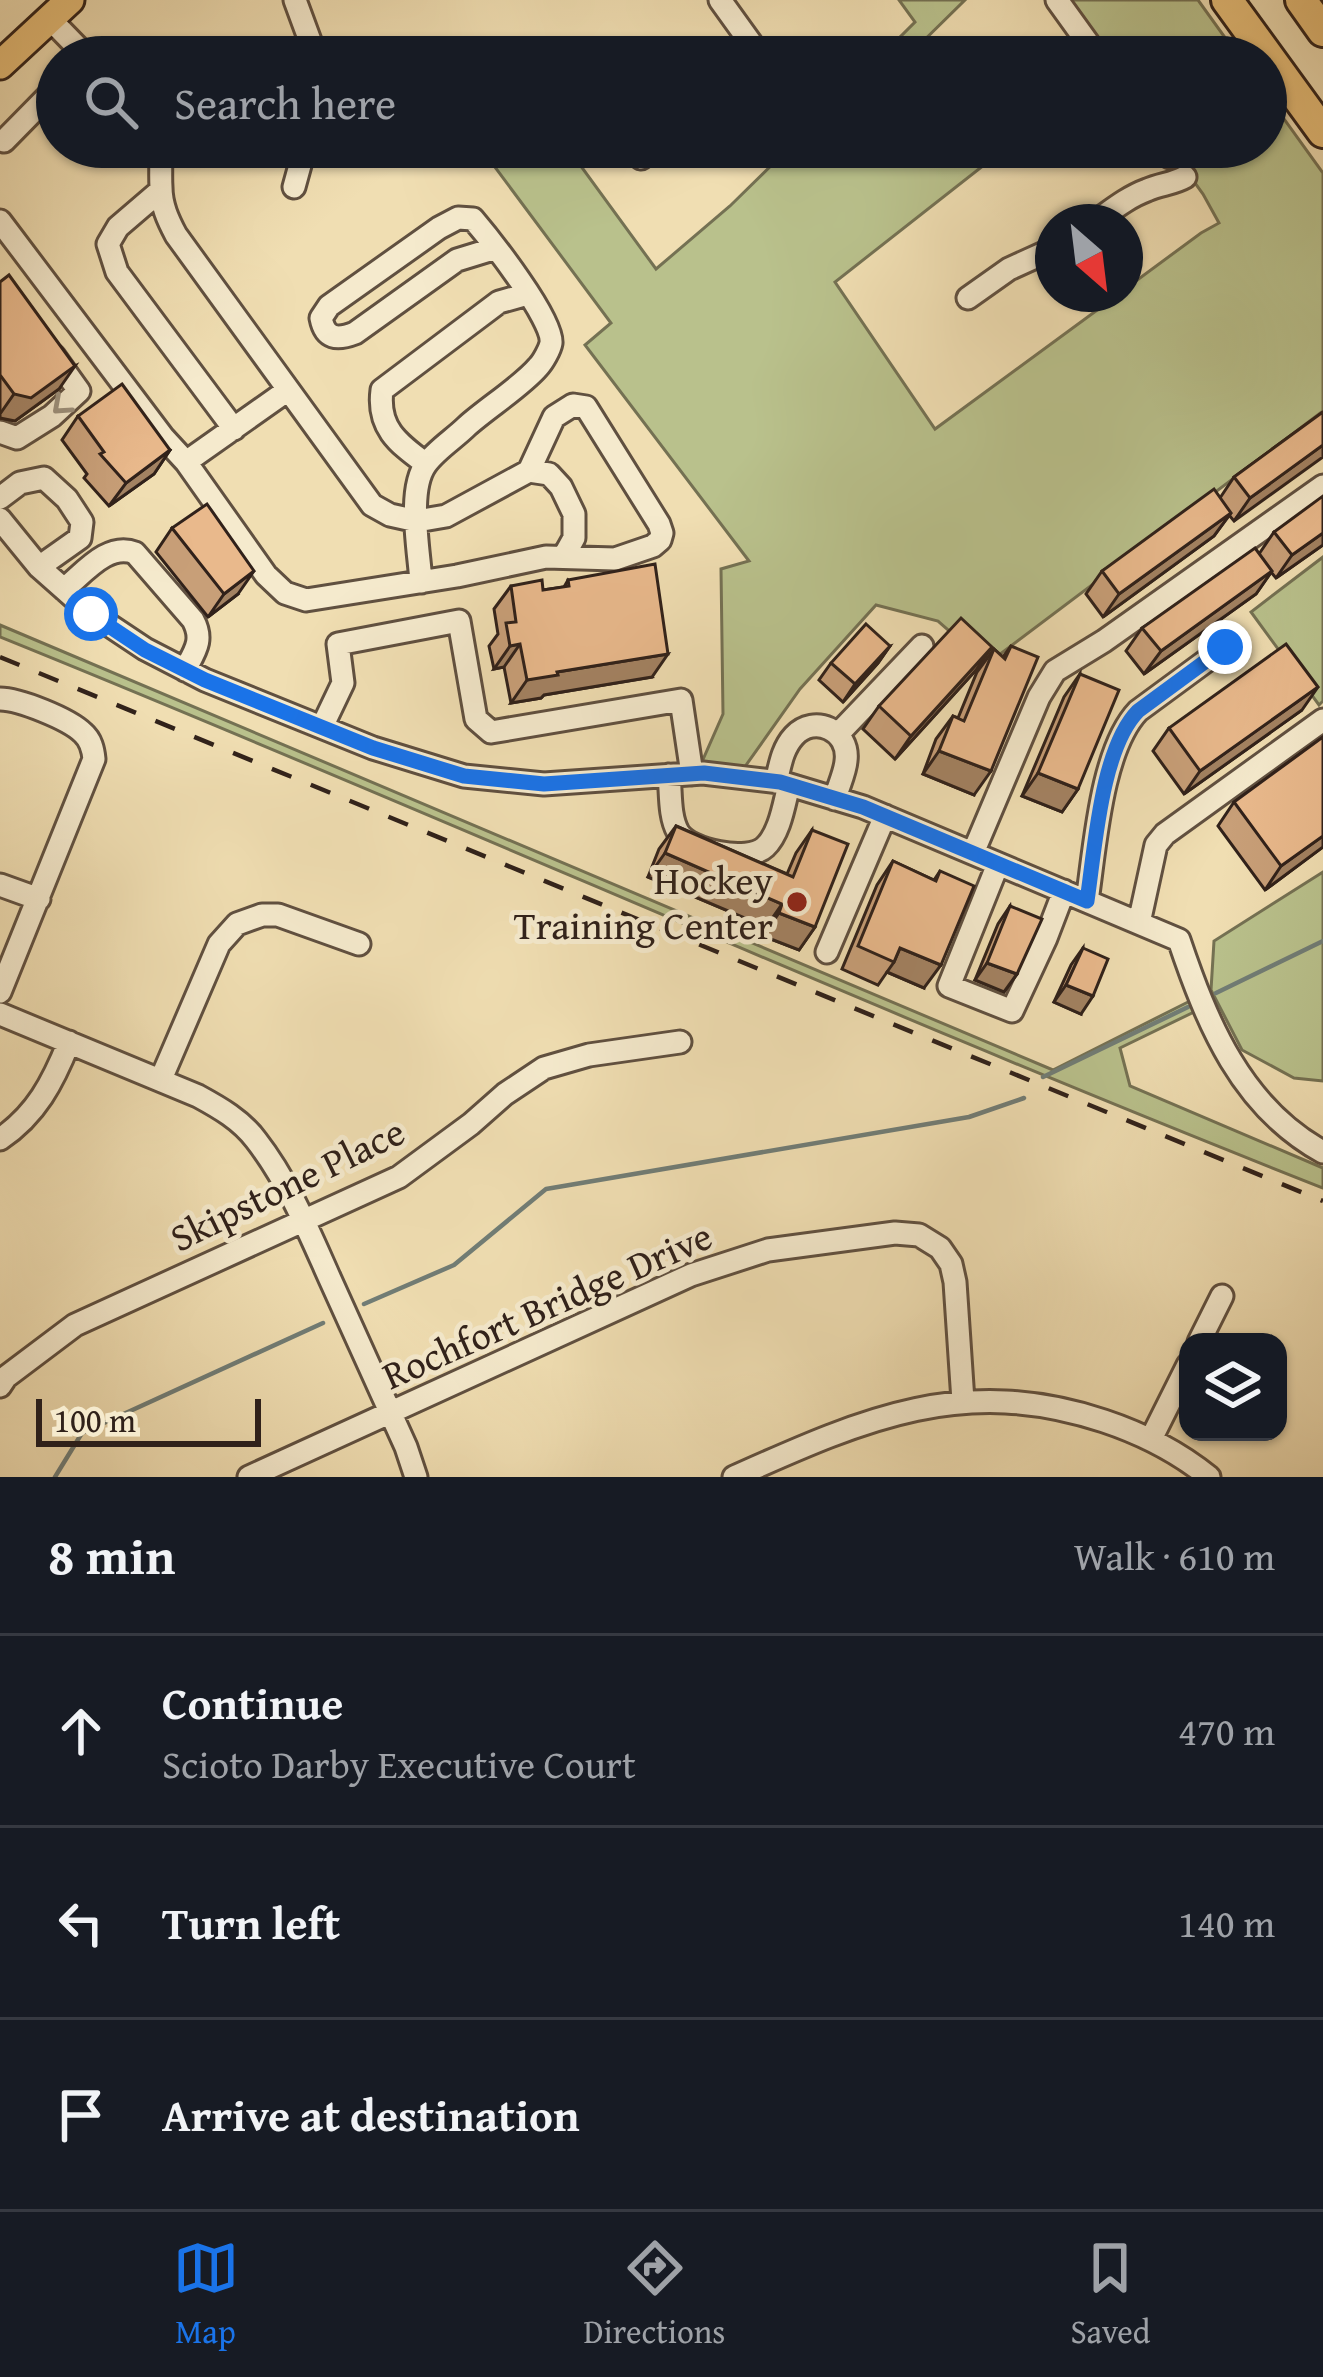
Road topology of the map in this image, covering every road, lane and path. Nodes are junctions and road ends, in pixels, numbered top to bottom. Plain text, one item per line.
1 (295, 0) edge
2 (720, 0) edge
3 (1057, 0) edge
4 (1227, 0) edge
5 (1301, 0) edge
6 (60, 9) edge
7 (1323, 31) edge
8 (75, 36) edge
9 (308, 36) edge
10 (746, 36) edge
11 (1083, 36) edge
12 (1253, 36) edge
13 (0, 65) edge
14 (1287, 82) edge
15 (36, 109) edge
16 (1323, 132) edge
17 (4, 141) dead end
18 (162, 168) edge
19 (299, 168) edge
20 (1185, 177) dead end
21 (294, 187) dead end
22 (160, 191) junction
23 (1120, 204) edge
24 (0, 221) edge
25 (496, 248) junction
26 (1035, 257) edge
27 (528, 294) junction
28 (968, 298) dead end
29 (42, 339) edge
30 (289, 390) junction
31 (234, 429) junction
32 (0, 433) edge
33 (186, 462) junction
34 (426, 464) junction
35 (529, 471) junction
36 (1323, 486) edge
37 (0, 498) edge
38 (0, 519) edge
39 (418, 521) junction
40 (564, 556) junction
41 (39, 567) junction
42 (421, 582) junction
43 (64, 589) junction
44 (922, 646) dead end
45 (1225, 647) dead end
46 (185, 670) junction
47 (0, 699) edge
48 (1323, 720) edge
49 (322, 727) junction
50 (838, 733) junction
51 (680, 775) junction
52 (782, 783) junction
53 (835, 799) junction
54 (885, 816) junction
55 (973, 854) junction
56 (998, 864) junction
57 (0, 885) edge
58 (1064, 891) junction
59 (39, 899) junction
60 (1087, 901) junction
61 (1139, 923) junction
62 (359, 944) dead end
63 (827, 952) dead end
64 (0, 992) edge
65 (0, 1014) edge
66 (69, 1042) junction
67 (680, 1042) dead end
68 (161, 1079) junction
69 (0, 1139) edge
70 (1323, 1152) edge
71 (302, 1221) junction
72 (1222, 1296) dead end
73 (1204, 1333) edge
74 (1179, 1382) edge
75 (0, 1386) edge
76 (963, 1401) junction
77 (391, 1413) junction
78 (1151, 1438) junction
79 (249, 1477) edge
80 (416, 1477) edge
81 (734, 1477) edge
82 (1208, 1477) edge

1 - 9 street
2 - 10 street
3 - 11 street
4 - 12 highway
5 - 7 highway
6 - 8 street
6 - 13 main road
14 - 16 highway
15 - 17 street
18 - 22 street
19 - 21 street
20 - 23 street
22 - 30 street
22 - 31 street
24 - 33 street
25 - 25 street
25 - 27 street
26 - 28 street
27 - 34 street
27 - 34 street
29 -> 32 street
30 - 31 street
30 - 39 street
31 - 33 street
33 - 42 street
34 - 39 street
35 - 39 street
35 - 40 street
35 - 40 street
36 - 55 street
37 - 41 street
38 - 41 street
39 - 42 street
40 - 42 street
41 - 43 street
43 - 46 street
43 - 46 street
44 - 50 street
45 - 60 street
46 - 49 street
47 - 59 street
48 - 61 street
49 - 51 street
49 - 51 street
50 - 52 street
50 - 53 street
51 - 52 street
51 - 52 street
52 - 53 street
53 - 54 street
54 - 55 street
54 - 63 street
55 - 56 street
56 - 58 street
56 - 58 street
57 - 59 street
58 - 60 street
59 - 64 street
60 - 61 street
61 - 70 street
62 - 68 street
65 - 66 street
66 - 68 street
66 - 69 street
67 - 71 street, Skipstone Place
68 - 71 street
71 - 75 street, Skipstone Place
71 - 77 street
72 - 73 street
74 - 78 street
76 - 77 street, Rochfort Bridge Drive
76 - 78 street
76 - 81 street
77 - 79 street, Rochfort Bridge Drive
77 - 80 street
78 - 82 street

